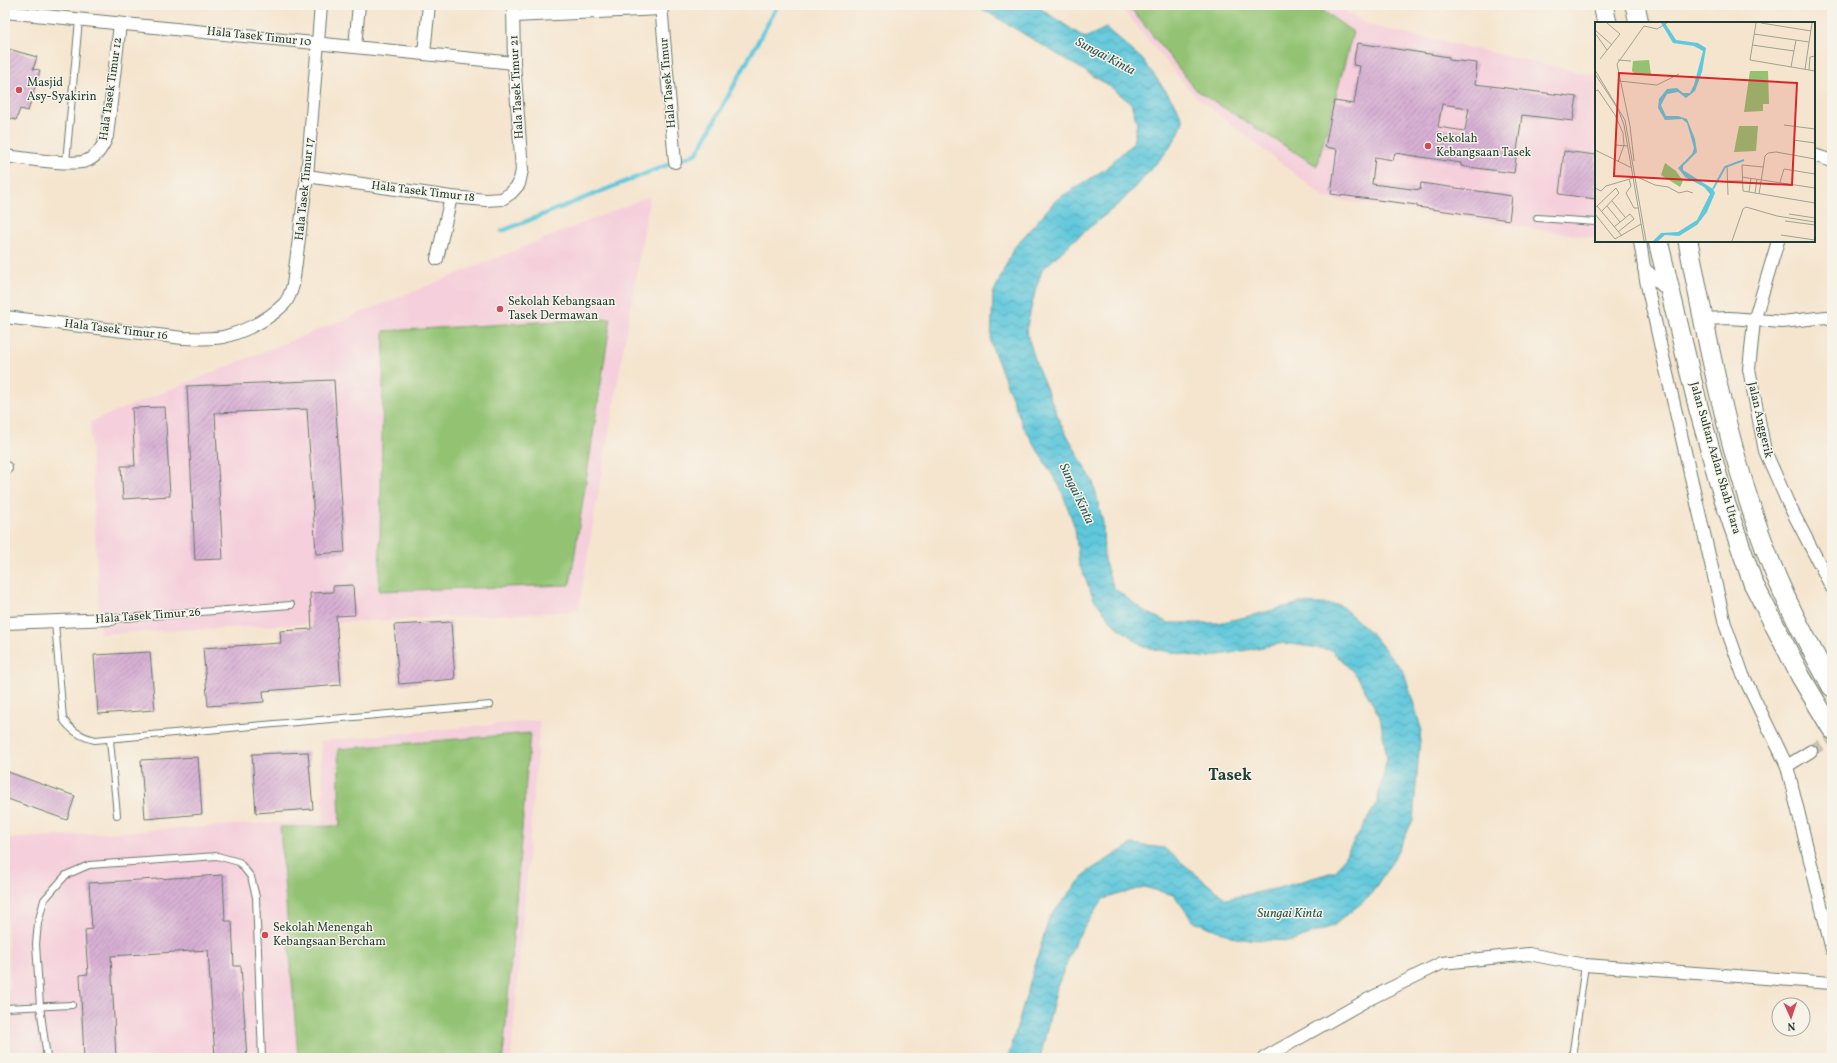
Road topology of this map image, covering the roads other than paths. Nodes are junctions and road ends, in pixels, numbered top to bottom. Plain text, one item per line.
1 (321, 5) edge
2 (359, 5) edge
3 (429, 5) edge
4 (1603, 5) edge
5 (1635, 5) edge
6 (661, 7) edge
7 (513, 11) edge
8 (5, 12) edge
9 (79, 20) junction
10 (1607, 22) edge
11 (1639, 22) edge
12 (120, 24) junction
13 (318, 43) junction
14 (356, 46) junction
15 (424, 53) junction
16 (514, 62) junction
17 (1815, 154) edge
18 (5, 156) edge
19 (66, 162) junction
20 (675, 162) dead end
21 (1832, 162) edge
22 (522, 170) joint
23 (308, 176) junction
24 (451, 197) junction
25 (1537, 218) dead end
26 (1595, 222) edge
27 (1640, 242) edge
28 (1658, 242) edge
29 (1688, 242) edge
30 (1778, 242) edge
31 (437, 259) dead end
32 (1644, 268) junction
33 (1671, 294) junction
34 (5, 317) edge
35 (1703, 319) junction
36 (1832, 319) edge
37 (1754, 321) junction
38 (226, 336) joint
39 (1832, 586) edge
40 (291, 605) dead end
41 (112, 619) joint
42 (55, 622) junction
43 (5, 623) edge
44 (1832, 687) edge
45 (490, 705) dead end
46 (1832, 729) edge
47 (110, 740) junction
48 (1811, 751) tunnel mouth
49 (1787, 766) junction
50 (117, 815) dead end
51 (1832, 950) edge
52 (1585, 965) junction
53 (1832, 983) edge
54 (72, 1005) dead end
55 (40, 1006) junction
56 (5, 1008) edge
57 (47, 1058) edge
58 (262, 1058) edge
59 (1264, 1058) edge
60 (1572, 1058) edge

1 - 13 street, Hala Tasek Timur 17
2 - 14 street
3 - 15 street
4 - 10 main road
5 - 11 main road
6 - 7 street
6 - 20 street, Hala Tasek Timur
7 - 16 street, Hala Tasek Timur 21
8 - 9 street, Hala Tasek Timur 10
9 - 12 street, Hala Tasek Timur 10
9 - 19 lane
12 - 13 street, Hala Tasek Timur 10
12 - 19 street, Hala Tasek Timur 12
13 - 14 street, Hala Tasek Timur 10
13 - 23 street, Hala Tasek Timur 17
14 - 15 street, Hala Tasek Timur 10
15 - 16 street, Hala Tasek Timur 10
16 - 22 street, Hala Tasek Timur 21
17 - 21 street
18 - 19 street, Hala Tasek Timur 12
22 - 24 street, Hala Tasek Timur 18
23 - 24 street, Hala Tasek Timur 18
23 - 38 street, Hala Tasek Timur 17
24 - 31 street
25 - 26 lane
27 - 32 street
28 - 33 main road, Jalan Sultan Azlan Shah Utara
29 - 35 main road, Jalan Sultan Azlan Shah Utara
30 - 37 street, Jalan Anggerik
32 - 33 street
32 - 49 street
33 - 46 main road, Jalan Sultan Azlan Shah Utara
34 - 38 street, Hala Tasek Timur 16
35 - 37 street
35 - 44 main road, Jalan Sultan Azlan Shah Utara
36 - 37 street
37 - 39 street, Jalan Anggerik
40 - 41 lane, Hala Tasek Timur 26
41 - 42 street, Hala Tasek Timur 26
42 - 43 street, Hala Tasek Timur 26
42 - 47 lane
45 - 47 lane
47 - 50 lane
48 - 49 street
49 - 51 street
52 - 53 street
52 - 59 street
52 - 60 lane
54 - 55 lane
55 - 56 lane
55 - 57 lane
55 - 58 lane

